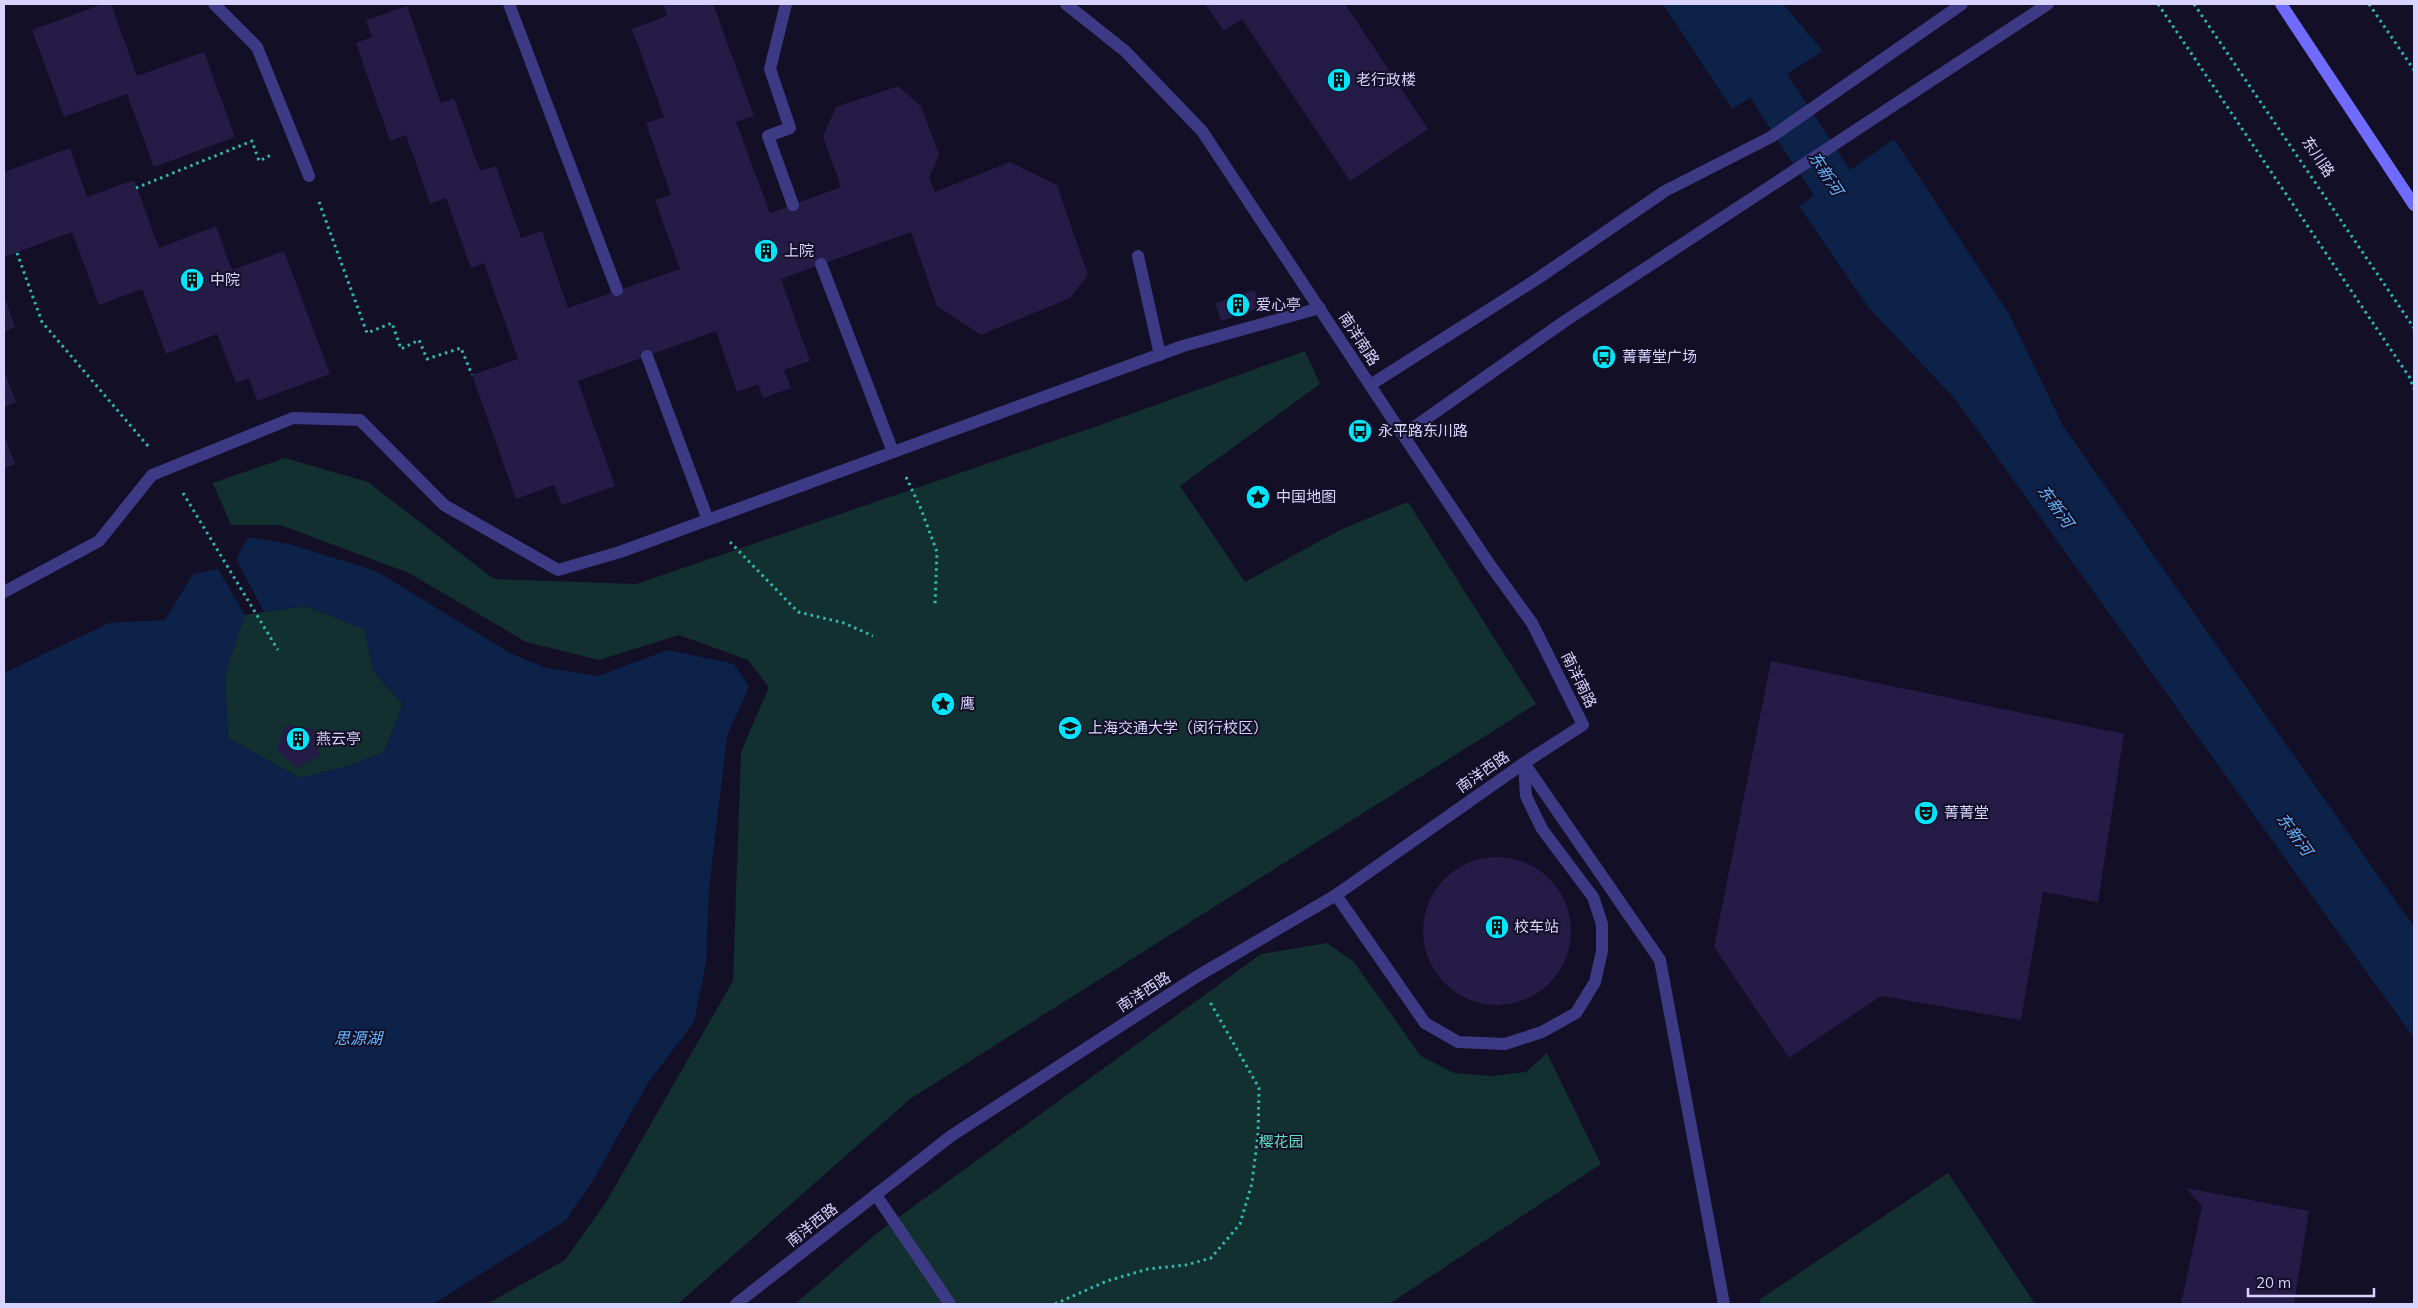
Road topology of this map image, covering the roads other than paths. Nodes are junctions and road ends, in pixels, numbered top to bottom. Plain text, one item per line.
1 (214, 4) edge
2 (509, 4) edge
3 (786, 4) edge
4 (1066, 4) edge
5 (1962, 4) edge
6 (2048, 4) edge
7 (2281, 4) edge
8 (309, 176) road end
9 (793, 205) dead end
10 (2414, 205) edge
11 (1138, 256) dead end
12 (821, 264) dead end
13 (617, 290) dead end
14 (1320, 308) junction
15 (1160, 355) junction
16 (647, 356) dead end
17 (1370, 385) junction
18 (1402, 435) junction
19 (893, 452) junction
20 (708, 520) junction
21 (4, 592) edge
22 (1583, 725) joint
23 (1524, 763) junction
24 (1336, 895) junction
25 (876, 1195) junction
26 (736, 1304) edge
27 (950, 1304) edge
28 (1724, 1304) edge

1 - 8 lane
2 - 13 lane
3 - 9 lane
4 - 14 lane, 南洋南路
5 - 17 lane
6 - 18 lane
7 - 10 main road
11 - 15 lane
12 - 19 lane
14 - 15 lane
14 - 17 lane, 南洋南路
15 - 19 lane
16 - 20 lane
17 - 18 lane, 南洋南路
18 - 22 lane, 南洋南路
19 - 20 lane
20 - 21 lane
22 - 23 lane, 南洋西路
23 - 24 lane, 南洋西路
23 - 24 lane
23 - 28 lane
24 - 25 lane, 南洋西路
25 - 26 lane, 南洋西路
25 - 27 lane

